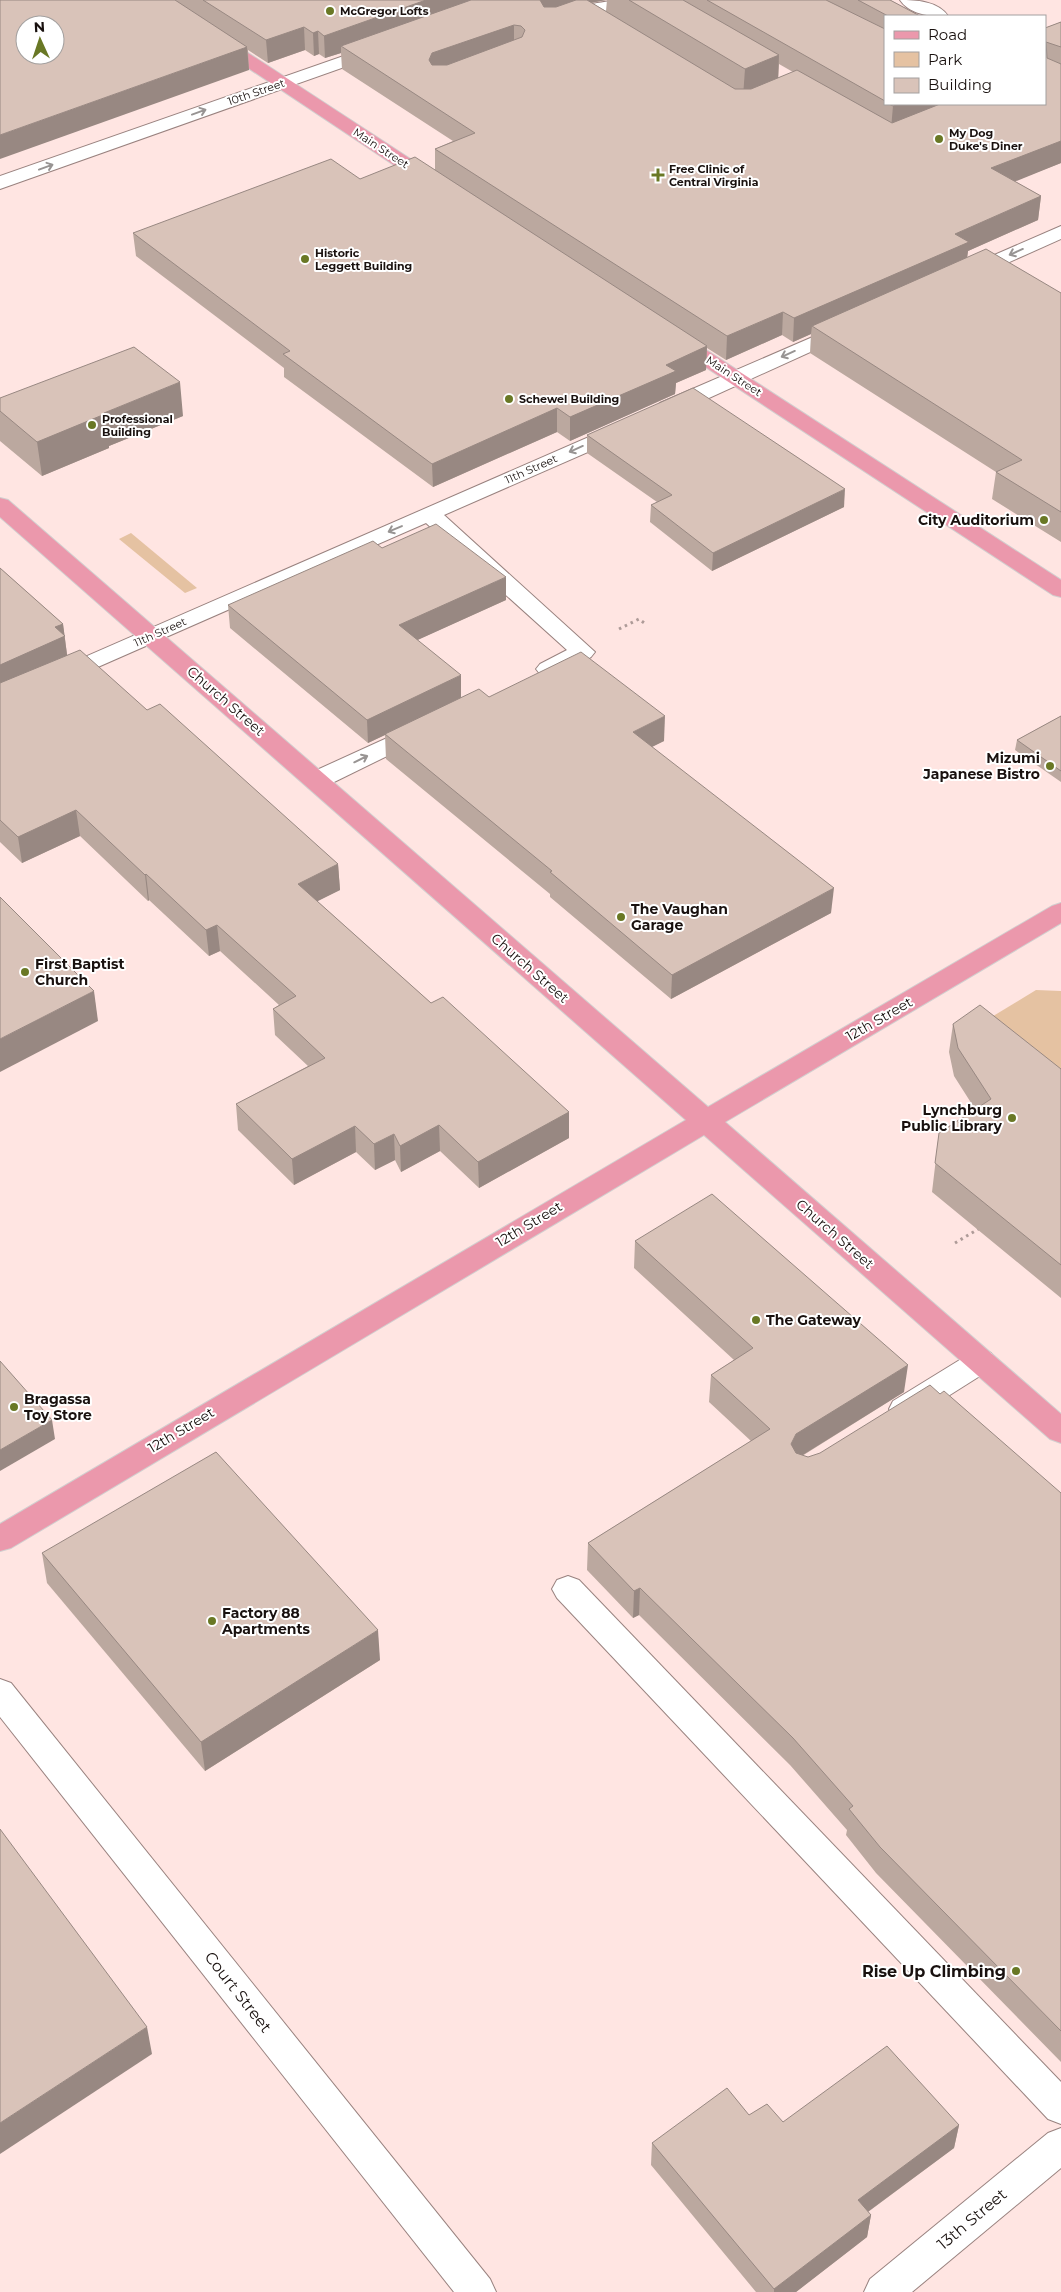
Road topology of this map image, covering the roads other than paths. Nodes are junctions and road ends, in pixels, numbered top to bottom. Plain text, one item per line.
1 (155, 0) edge
2 (909, 0) edge
3 (652, 2) edge
4 (585, 11) junction
5 (938, 15) edge
6 (395, 42) edge
7 (282, 83) junction
8 (0, 183) edge
9 (449, 193) edge
10 (1061, 232) edge
11 (954, 280) edge
12 (865, 320) edge
13 (657, 327) edge
14 (736, 377) junction
15 (0, 505) edge
16 (429, 514) junction
17 (1061, 590) edge
18 (150, 636) junction
19 (532, 676) edge
20 (0, 703) edge
21 (439, 722) edge
22 (317, 780) junction
23 (1061, 912) edge
24 (705, 1121) junction
25 (981, 1361) junction
26 (881, 1424) edge
27 (1061, 1430) edge
28 (0, 1539) edge
29 (568, 1589) dead end
30 (0, 1693) edge
31 (1061, 2107) edge
32 (1061, 2145) edge
33 (477, 2292) edge
34 (883, 2292) edge

1 - 7 main road, Main Street
2 - 5 street
3 - 4 street
4 - 4 street
6 - 7 street, 10th Street
8 -> 7 street, 10th Street
7 - 9 main road, Main Street
10 -> 11 street
12 -> 14 street, 11th Street
13 - 14 main road, Main Street
14 -> 16 street, 11th Street
14 - 17 main road, Main Street
15 - 18 main road, Church Street
16 -> 18 street, 11th Street
16 - 19 street
18 - 20 street, 11th Street
18 - 22 main road, Church Street
22 -> 21 street
22 - 24 main road, Church Street
23 - 24 main road, 12th Street
24 - 25 main road, Church Street
24 - 28 main road, 12th Street
25 - 26 street
25 - 27 main road, Church Street
29 - 31 street
30 - 33 street, Court Street
32 - 34 street, 13th Street

